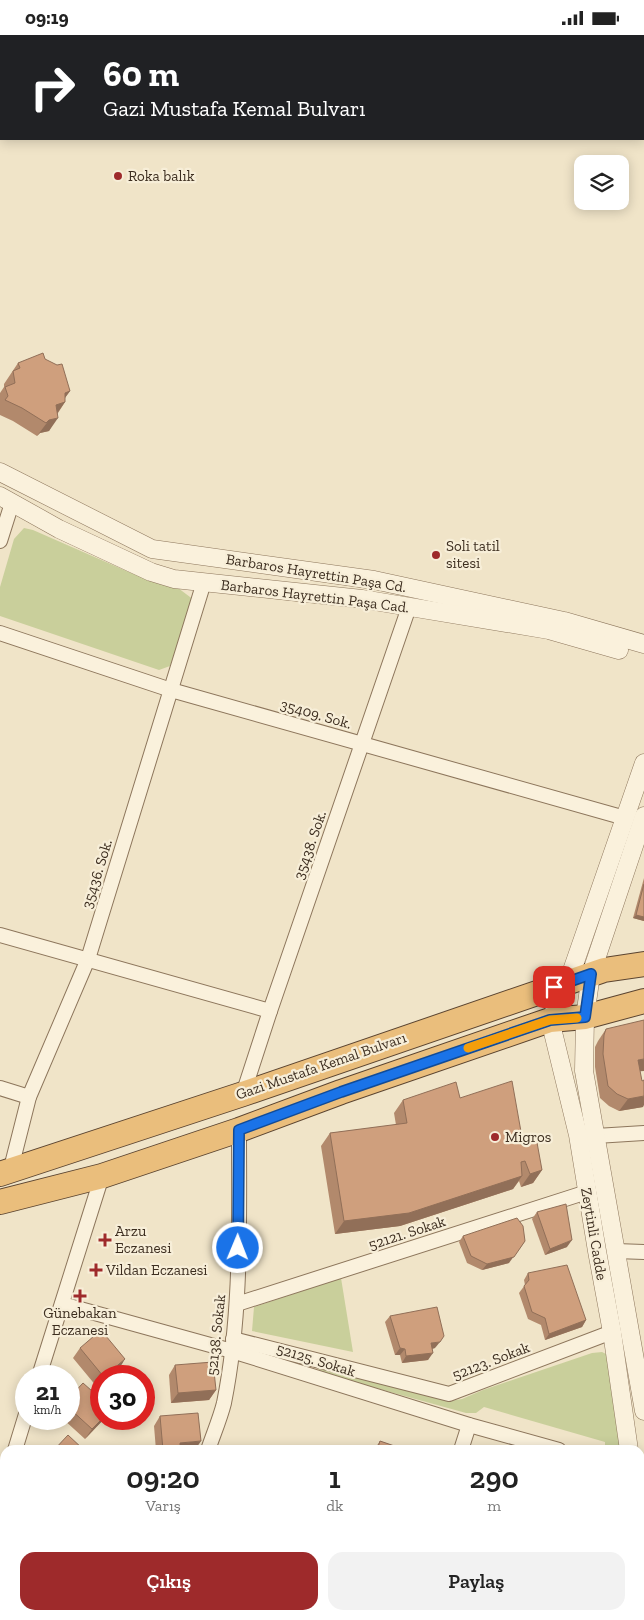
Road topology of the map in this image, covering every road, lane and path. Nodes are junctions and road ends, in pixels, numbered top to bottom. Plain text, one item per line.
1 (0, 472) edge
2 (6, 500) edge
3 (0, 541) edge
4 (204, 582) junction
5 (409, 607) junction
6 (0, 633) edge
7 (644, 644) edge
8 (644, 657) edge
9 (171, 690) junction
10 (362, 744) junction
11 (644, 763) edge
12 (644, 816) edge
13 (625, 819) junction
14 (0, 935) edge
15 (88, 959) junction
16 (644, 964) edge
17 (591, 974) junction
18 (568, 982) junction
19 (644, 1001) edge
20 (270, 1011) junction
21 (585, 1017) junction
22 (550, 1020) junction
23 (0, 1088) edge
24 (243, 1094) junction
25 (29, 1097) junction
26 (239, 1130) junction
27 (644, 1133) edge
28 (596, 1136) junction
29 (5, 1173) edge
30 (102, 1176) junction
31 (587, 1192) junction
32 (0, 1202) edge
33 (616, 1251) junction
34 (644, 1252) edge
35 (62, 1304) junction
36 (237, 1304) junction
37 (612, 1332) junction
38 (233, 1345) junction
39 (43, 1365) edge
40 (620, 1382) junction
41 (642, 1389) edge
42 (644, 1411) edge
43 (469, 1425) junction
44 (21, 1430) edge
45 (16, 1445) edge
46 (210, 1445) edge
47 (463, 1445) edge
48 (541, 1445) edge
49 (628, 1445) edge

1 - 7 street, Barbaros Hayrettin Paşa Cd.
2 - 3 street
2 - 4 street, Barbaros Hayrettin Paşa Cad.
4 - 5 street, Barbaros Hayrettin Paşa Cad.
4 - 9 street, 35436. Sok.
5 - 8 street, Barbaros Hayrettin Paşa Cad.
5 - 10 street, 35438. Sok.
6 - 9 street, 35409. Sok.
9 - 10 street, 35409. Sok.
9 - 15 street, 35436. Sok.
10 - 13 street, 35409. Sok.
10 - 20 street, 35438. Sok.
11 - 13 street
12 - 17 street
13 - 18 street
14 - 15 street
15 - 20 street
15 - 25 street, 35436. Sok.
16 - 17 highway, Gazi Mustafa Kemal Bulvarı
17 - 18 highway, Gazi Mustafa Kemal Bulvarı
17 - 21 street
18 - 22 street
18 - 24 highway, Gazi Mustafa Kemal Bulvarı
19 - 21 highway, Gazi Mustafa Kemal Bulvarı
20 - 24 street, 35438. Sok.
21 - 22 highway, Gazi Mustafa Kemal Bulvarı
21 - 28 street, Zeytinli Cadde
22 - 26 highway, Gazi Mustafa Kemal Bulvarı
22 - 31 street, Zeytinli Cadde
23 - 25 street
24 - 29 highway, Gazi Mustafa Kemal Bulvarı
25 - 29 street, 35436. Sok.
26 - 30 highway, Gazi Mustafa Kemal Bulvarı
26 - 36 street, 52138. Sokak
27 - 28 street
28 - 33 street, Zeytinli Cadde
30 - 32 highway, Gazi Mustafa Kemal Bulvarı
30 - 35 street
31 - 36 street, 52121. Sokak
31 - 37 street, Zeytinli Cadde
33 - 34 street
33 - 41 street, Zeytinli Cadde
35 - 38 street, 52125. Sokak
35 - 39 street
36 - 38 street, 52138. Sokak
37 - 38 street, 52123. Sokak
37 - 40 street, Zeytinli Cadde
38 - 43 street, 52125. Sokak
38 - 46 street, 52138. Sokak
40 - 41 street
40 - 49 street, Zeytinli Cadde
41 - 42 street, Zeytinli Cadde
43 - 47 street
43 - 48 street, 52125. Sokak
44 - 45 street

